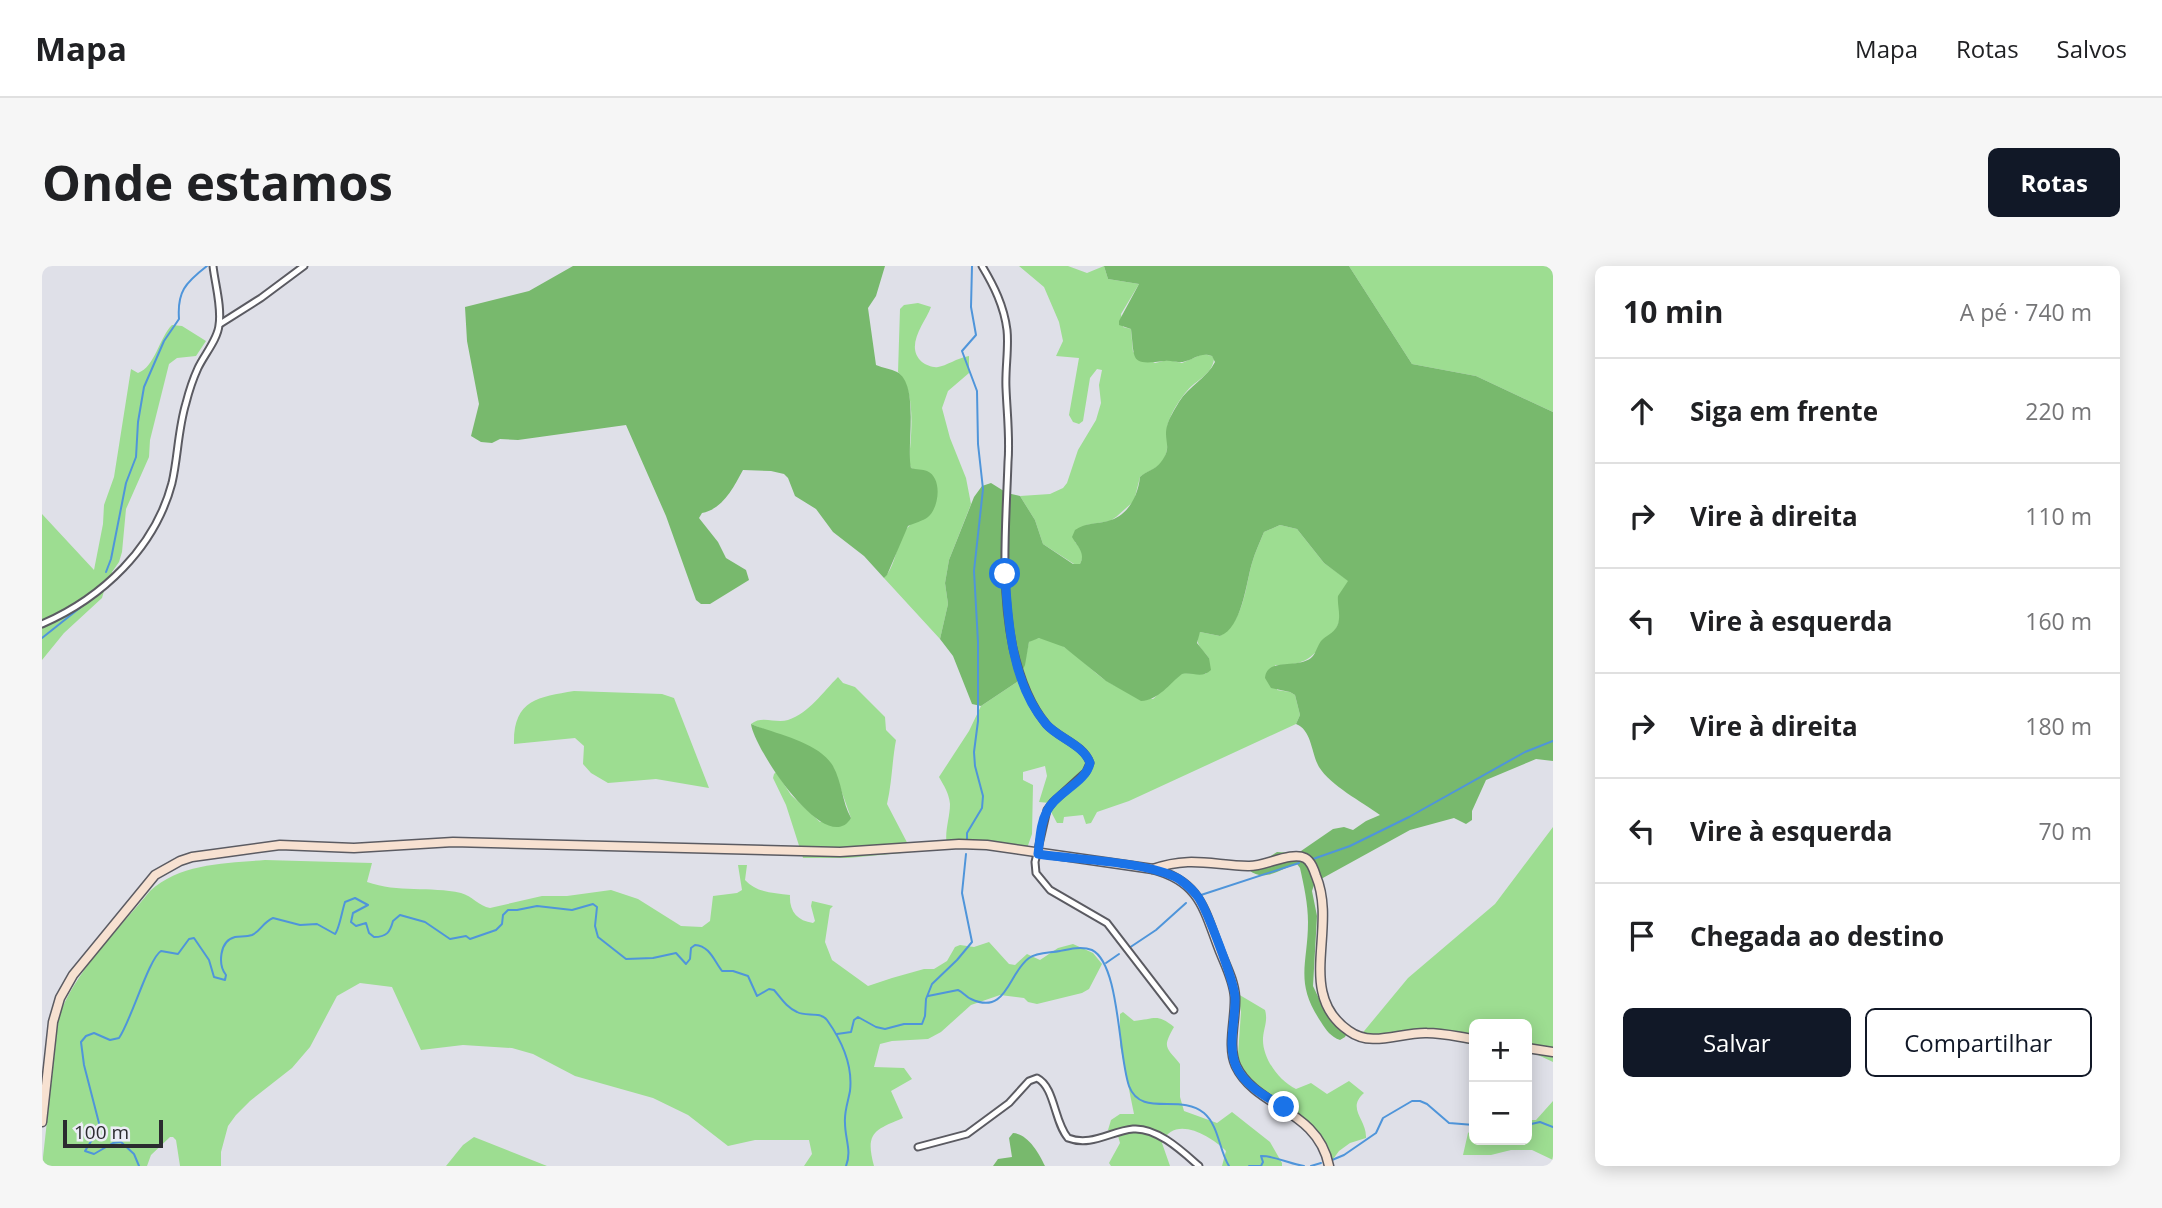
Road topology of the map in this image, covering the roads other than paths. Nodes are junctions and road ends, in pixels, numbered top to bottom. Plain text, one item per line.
1 (213, 266) edge
2 (304, 266) edge
3 (982, 266) edge
4 (220, 324) junction
5 (42, 624) edge
6 (1038, 854) junction
7 (1153, 869) junction
8 (1174, 1010) dead end
9 (1469, 1039) edge
10 (1532, 1049) edge
11 (1553, 1052) edge
12 (42, 1122) edge
13 (918, 1147) dead end
14 (1199, 1166) edge
15 (1329, 1166) edge

1 - 4 street
2 - 4 street
3 - 6 street
4 - 5 street
6 - 7 main road
6 - 8 street
6 - 12 main road
7 - 9 main road
7 - 15 main road
10 - 11 main road
13 - 14 street

